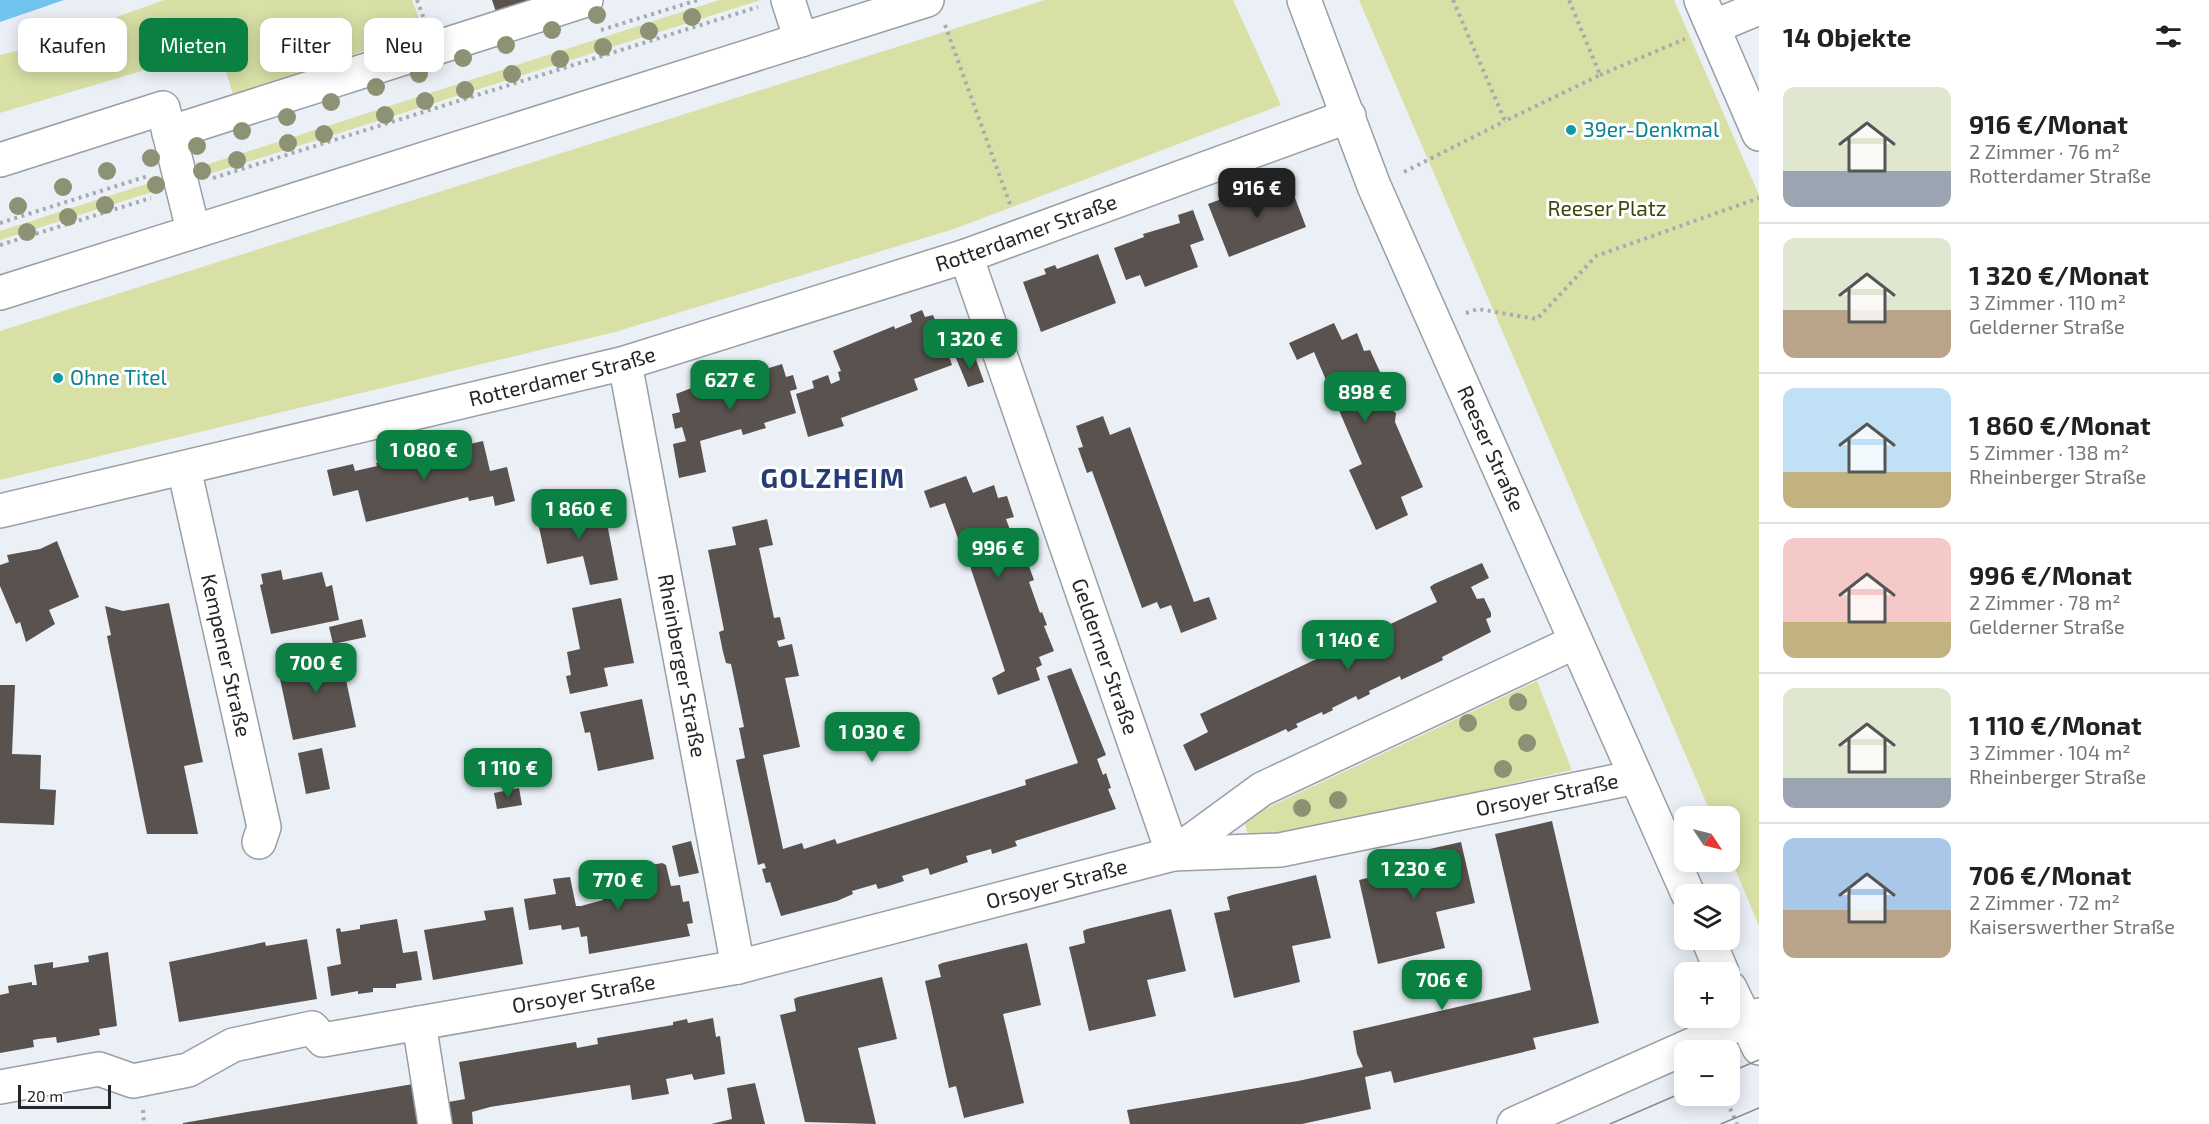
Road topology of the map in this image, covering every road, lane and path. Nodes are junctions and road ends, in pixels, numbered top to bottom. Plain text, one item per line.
1 (586, 0) edge
2 (1304, 0) edge
3 (1453, 0) edge
4 (1569, 0) edge
5 (774, 4) edge
6 (1759, 8) edge
7 (936, 11) edge
8 (1707, 14) edge
9 (801, 40) junction
10 (1600, 75) junction
11 (1349, 116) junction
12 (1505, 122) junction
13 (169, 133) junction
14 (1759, 134) edge
15 (0, 160) edge
16 (1374, 186) junction
17 (182, 188) junction
18 (1759, 198) edge
19 (193, 230) junction
20 (1021, 236) junction
21 (0, 245) edge
22 (966, 256) junction
23 (0, 292) edge
24 (1436, 326) junction
25 (625, 363) junction
26 (184, 468) junction
27 (0, 511) edge
28 (1575, 642) junction
29 (1636, 777) junction
30 (259, 842) dead end
31 (1173, 854) junction
32 (1684, 884) edge
33 (738, 967) junction
34 (1740, 1005) edge
35 (419, 1023) junction
36 (1754, 1029) edge
37 (0, 1087) edge
38 (1729, 1106) edge
39 (435, 1124) edge
40 (1514, 1124) edge
41 (1737, 1124) edge

1 - 13 street
2 - 11 street, Reeser Straße
3 - 12 path
4 - 10 path
5 - 9 street
5 - 17 path
6 - 8 street
7 - 9 street
7 - 20 path
8 - 10 path
8 - 14 street
9 - 19 street
10 - 12 path
11 - 16 street, Reeser Straße
11 - 20 street, Rotterdamer Straße
12 - 16 path
13 - 15 street
13 - 17 street
16 - 24 street, Reeser Straße
17 - 19 street
17 - 21 path
18 - 24 path
19 - 23 street
20 - 22 street, Rotterdamer Straße
22 - 25 street, Rotterdamer Straße
22 - 31 street, Gelderner Straße
24 - 28 street, Reeser Straße
25 - 26 street, Rotterdamer Straße
25 - 33 street, Rheinberger Straße
26 - 27 street, Rotterdamer Straße
26 - 30 street, Kempener Straße
28 - 29 street, Reeser Straße
28 - 31 street, Orsoyer Straße
29 - 31 street, Orsoyer Straße
29 - 32 street, Reeser Straße
31 - 33 street, Orsoyer Straße
33 - 35 street, Orsoyer Straße
34 - 36 street
35 - 37 street, Orsoyer Straße
35 - 39 street
36 - 40 street
38 - 41 path

